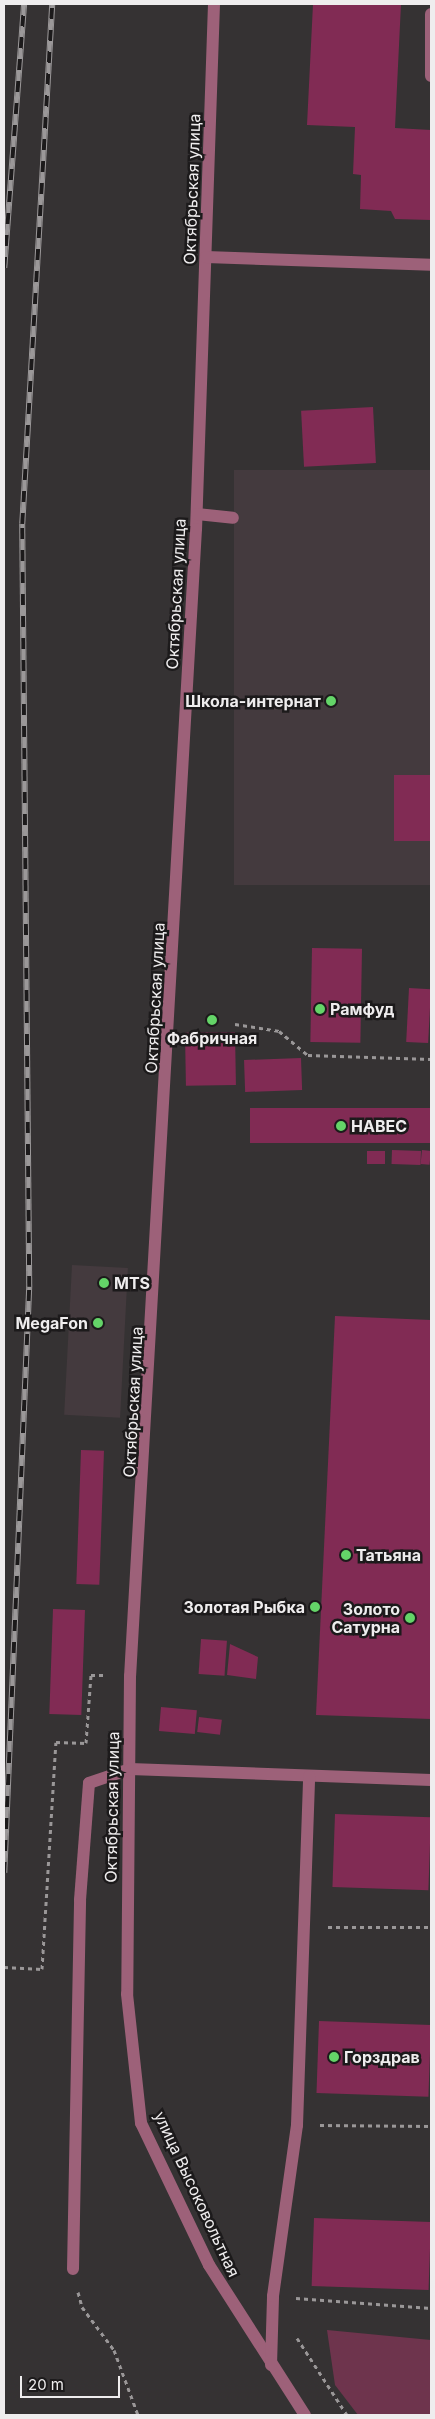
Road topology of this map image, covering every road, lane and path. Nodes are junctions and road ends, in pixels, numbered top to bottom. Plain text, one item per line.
1 (214, 4) edge
2 (431, 14) edge
3 (431, 76) edge
4 (206, 257) junction
5 (431, 265) edge
6 (196, 514) junction
7 (233, 518) dead end
8 (235, 1024) dead end
9 (431, 1059) edge
10 (130, 1676) junction
11 (130, 1769) junction
12 (309, 1776) junction
13 (431, 1780) edge
14 (305, 1927) junction
15 (431, 1927) edge
16 (4, 1966) edge
17 (127, 1994) joint
18 (296, 2125) junction
19 (431, 2126) edge
20 (73, 2269) joint
21 (273, 2296) junction
22 (431, 2308) edge
23 (272, 2365) junction
24 (138, 2415) edge
25 (304, 2415) edge
26 (348, 2415) edge

1 - 4 street, Октябрьская улица
2 - 3 street
4 - 5 street
4 - 6 street, Октябрьская улица
6 - 7 street
6 - 10 street, Октябрьская улица
8 - 9 path
10 - 11 street, Октябрьская улица
10 - 16 path
11 - 12 street
11 - 17 street, Октябрьская улица
11 - 20 street
12 - 13 street
12 - 14 street
14 - 15 path
14 - 18 street
17 - 23 street, улица Высоковольтная
18 - 19 path
18 - 21 street
20 - 24 path
21 - 22 path
21 - 23 street
21 - 26 path
23 - 25 street, улица Высоковольтная

